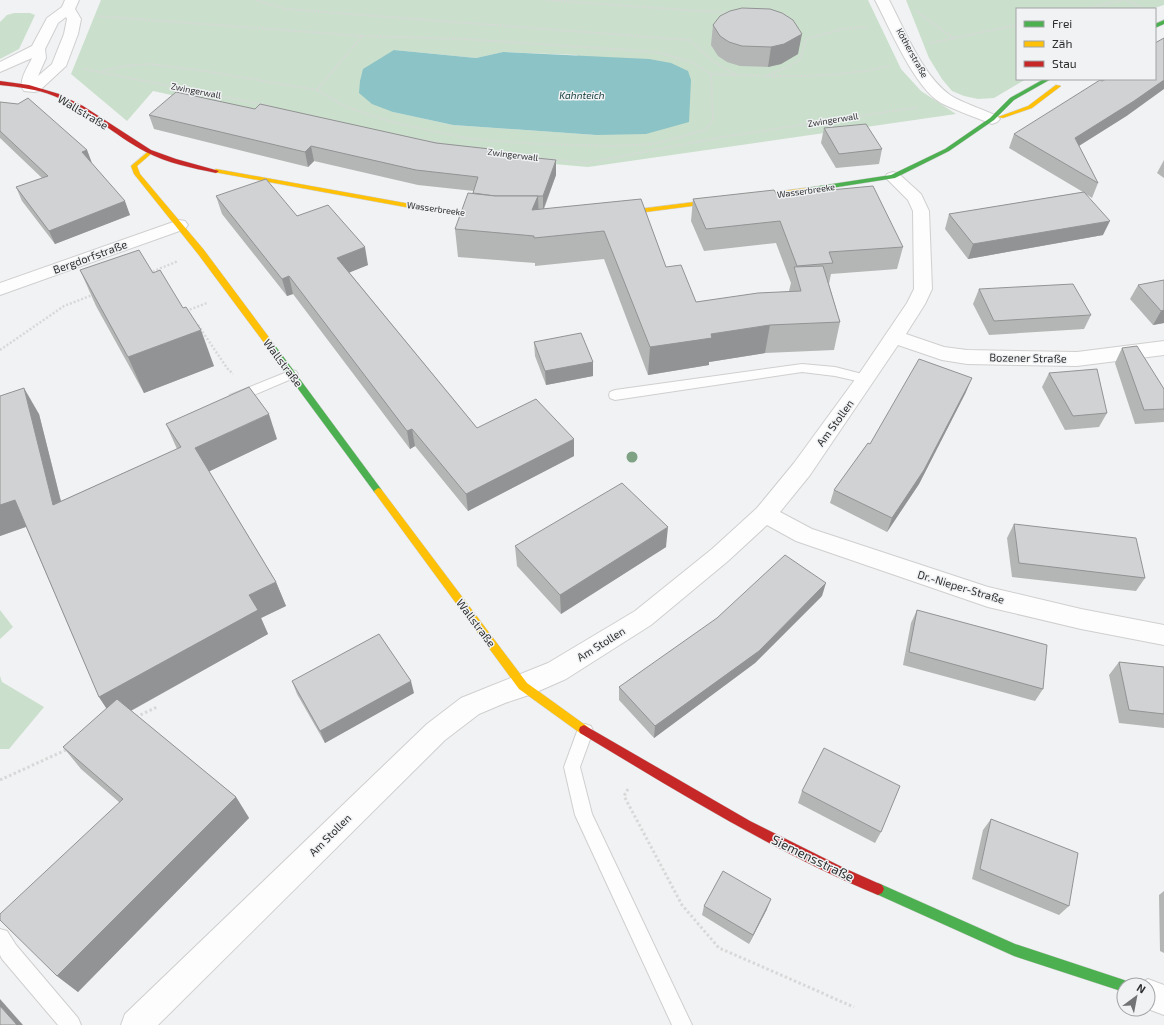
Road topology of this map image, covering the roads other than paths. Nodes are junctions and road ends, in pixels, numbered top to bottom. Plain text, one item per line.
1 (882, 0) edge
2 (71, 8) edge
3 (38, 49) junction
4 (0, 68) edge
5 (1046, 80) edge
6 (1062, 80) edge
7 (0, 83) edge
8 (32, 88) junction
9 (992, 120) junction
10 (150, 152) junction
11 (893, 177) junction
12 (606, 215) edge
13 (497, 217) edge
14 (180, 225) junction
15 (0, 289) edge
16 (894, 337) junction
17 (1164, 348) edge
18 (292, 374) junction
19 (866, 379) junction
20 (614, 395) dead end
21 (223, 404) edge
22 (765, 514) junction
23 (1164, 636) edge
24 (523, 686) junction
25 (585, 731) junction
26 (0, 938) edge
27 (1116, 983) edge
28 (71, 1025) edge
29 (136, 1025) edge
30 (682, 1025) edge

1 - 9 street, Kötherstraße
2 - 3 street
2 - 8 street
3 - 4 street
3 - 8 street
5 - 9 main road
6 - 9 main road
7 - 8 main road, Wallstraße
8 - 10 main road, Wallstraße
9 - 11 main road
10 - 13 main road, Wasserbreeke
10 - 14 main road, Wallstraße
11 - 12 main road, Wasserbreeke
11 - 16 street, Am Stollen
14 - 15 street, Bergdorfstraße
14 - 18 main road, Wallstraße
16 - 17 street, Bozener Straße
16 - 19 street, Am Stollen
18 - 21 lane
18 - 24 main road, Wallstraße
19 - 20 lane
19 - 22 street, Am Stollen
22 - 23 street, Dr.-Nieper-Straße
22 - 24 street, Am Stollen
24 - 25 main road, Siemensstraße
24 - 29 street, Am Stollen
25 - 27 main road, Siemensstraße
25 - 30 lane
26 - 28 lane

